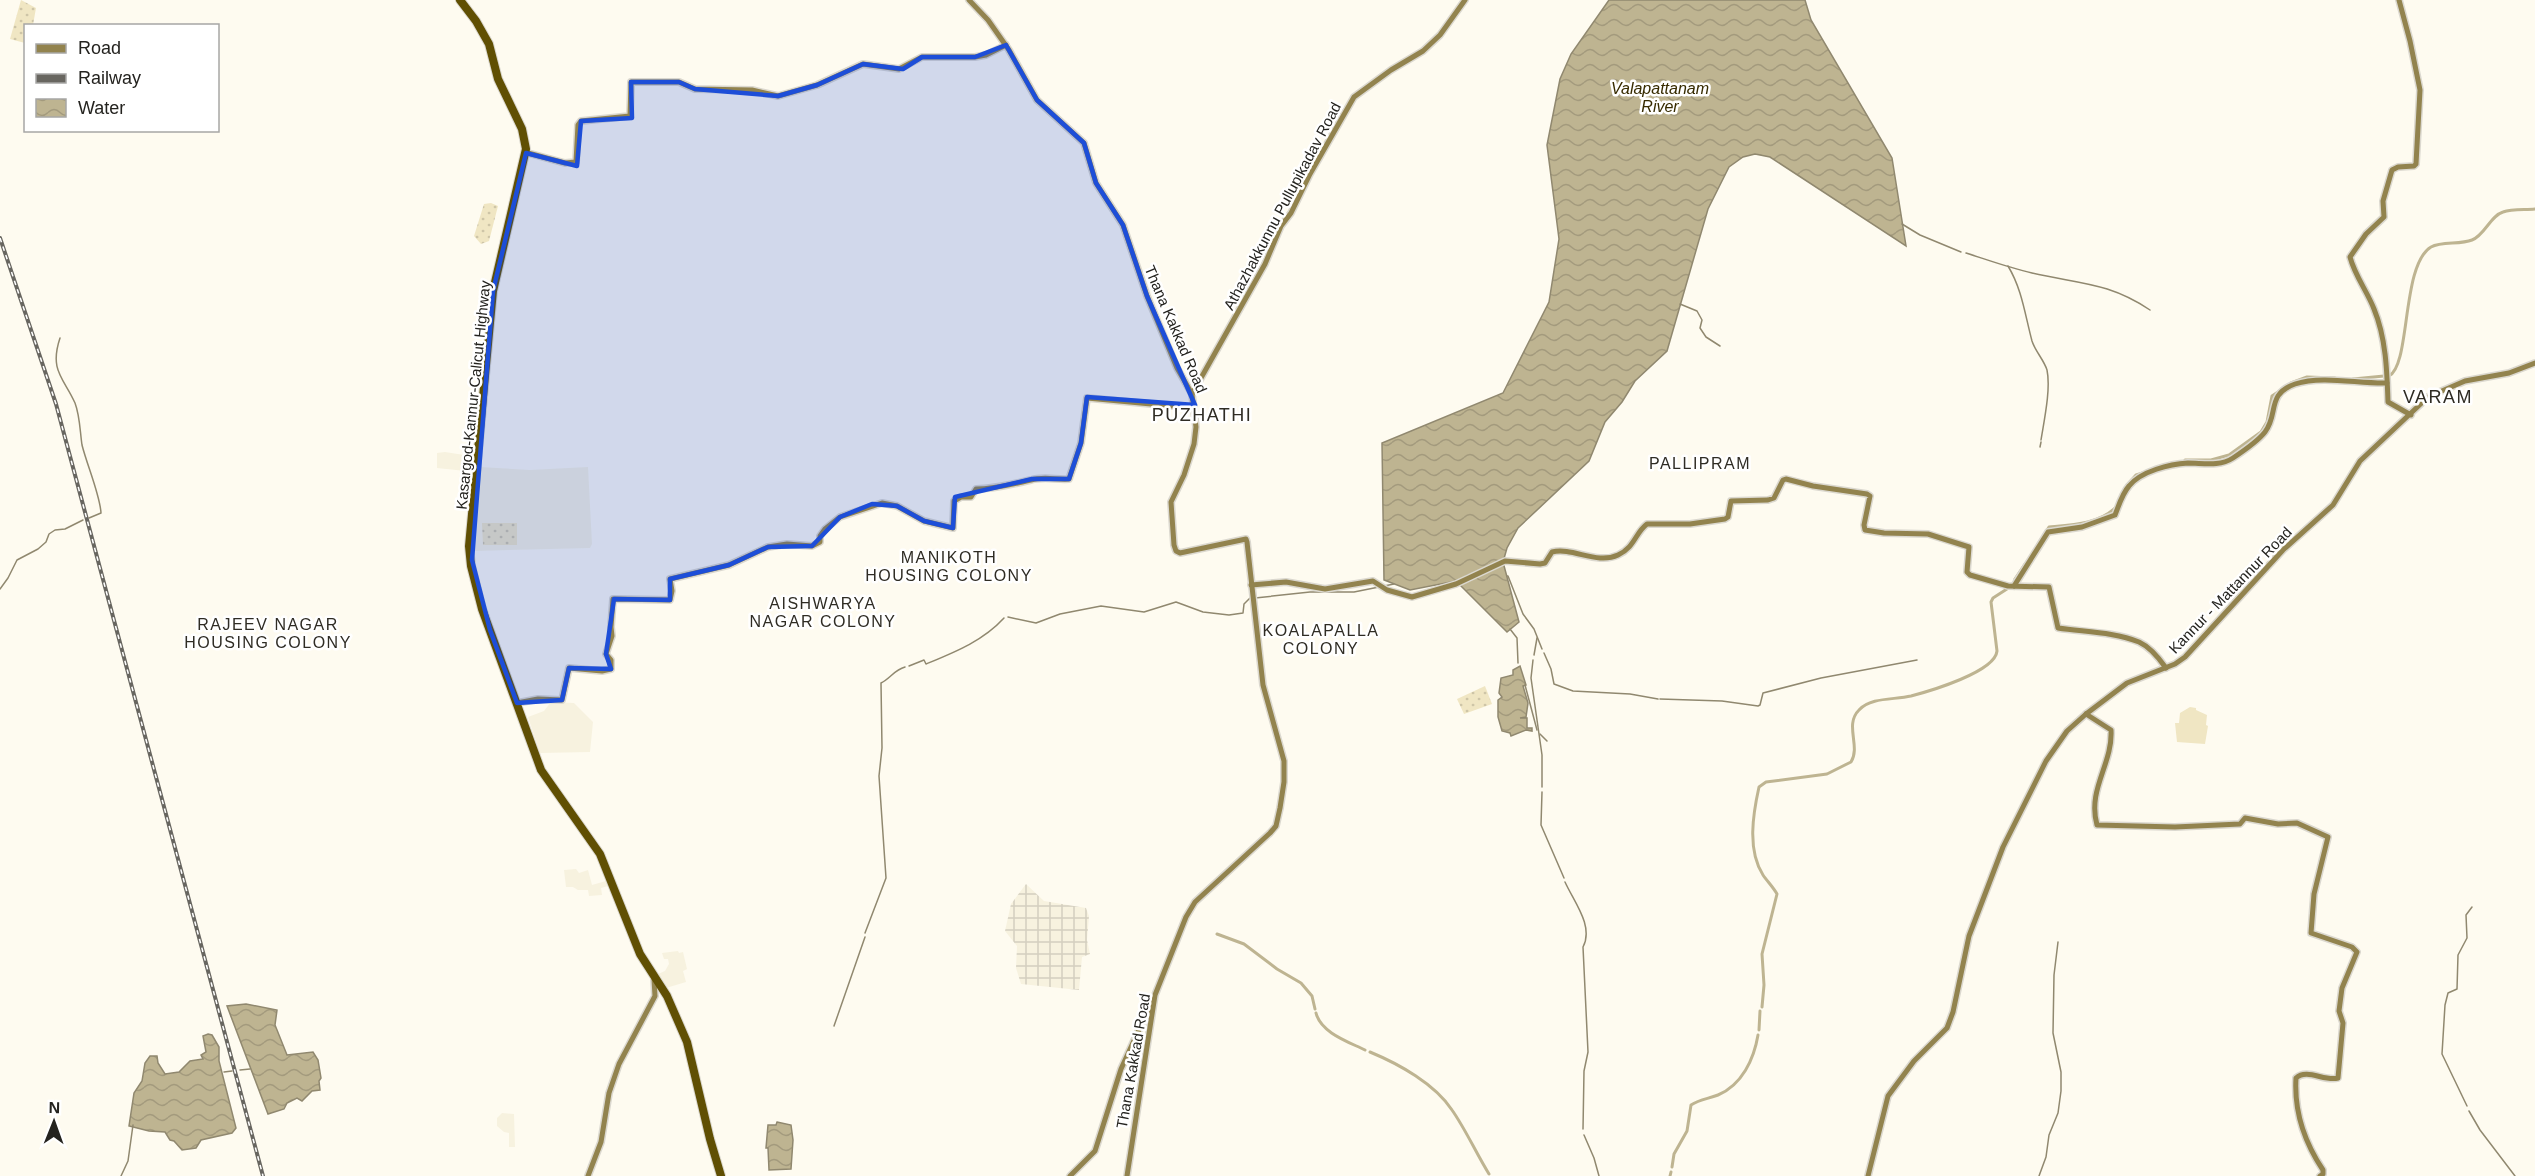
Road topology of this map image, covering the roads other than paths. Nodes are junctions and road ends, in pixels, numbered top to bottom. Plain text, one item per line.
1 (460, 0) edge
2 (969, 0) edge
3 (1465, 0) edge
4 (2398, 0) edge
5 (1006, 45) junction
6 (527, 153) junction
7 (2535, 363) edge
8 (2387, 383) junction
9 (1192, 394) junction
10 (1194, 408) junction
11 (2410, 415) junction
12 (1251, 585) junction
13 (2013, 586) junction
14 (2166, 668) junction
15 (516, 703) junction
16 (2086, 714) junction
17 (654, 977) junction
18 (1155, 995) junction
19 (588, 1176) edge
20 (719, 1176) edge
21 (1070, 1176) edge
22 (1127, 1176) edge
23 (1868, 1176) edge
24 (2320, 1176) edge

1 - 6 highway, Kasargod-Kannur-Calicut Highway
2 - 5 main road, Thana Kakkad Road
3 - 9 main road, Athazhakkunnu Pullupikadav Road
4 - 8 main road
5 - 6 main road
5 - 9 main road, Thana Kakkad Road
6 - 15 highway, Kasargod-Kannur-Calicut Highway
7 - 11 main road, Kannur - Mattannur Road
8 - 11 main road
8 - 13 main road
9 - 10 main road, Thana Kakkad Road
10 - 12 main road, Thana Kakkad Road
10 - 15 main road
11 - 14 main road, Kannur - Mattannur Road
12 - 13 main road
12 - 18 main road, Thana Kakkad Road
13 - 14 main road
14 - 16 main road, Kannur - Mattannur Road
15 - 17 highway, Kasargod-Kannur-Calicut Highway
16 - 23 main road, Kannur - Mattannur Road
16 - 24 main road
17 - 19 main road
17 - 20 highway, Kasargod-Kannur-Calicut Highway
18 - 21 main road
18 - 22 main road, Thana Kakkad Road

